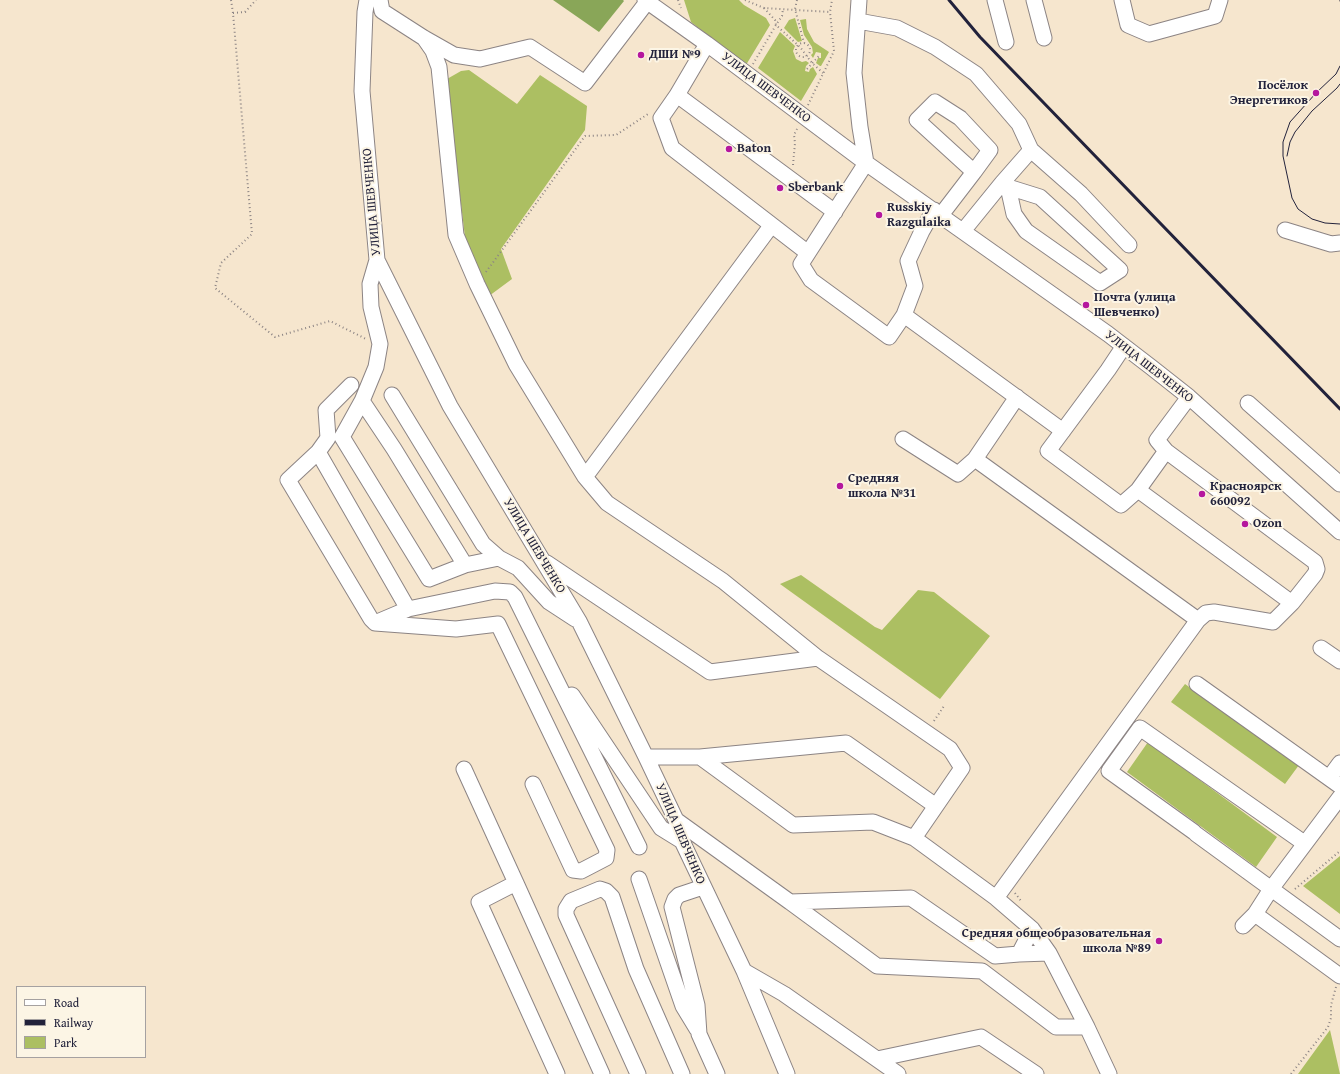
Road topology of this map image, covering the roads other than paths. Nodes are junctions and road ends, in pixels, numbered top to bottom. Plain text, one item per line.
1 (367, 0) edge
2 (380, 0) edge
3 (859, 0) edge
4 (995, 0) edge
5 (1034, 0) edge
6 (1122, 0) edge
7 (1220, 0) edge
8 (646, 1) edge
9 (858, 21) junction
10 (424, 38) junction
11 (1044, 38) dead end
12 (1006, 42) dead end
13 (707, 44) junction
14 (454, 55) junction
15 (439, 67) junction
16 (677, 95) junction
17 (1031, 150) junction
18 (866, 164) junction
19 (974, 172) junction
20 (1005, 185) junction
21 (836, 212) junction
22 (938, 213) junction
23 (771, 226) junction
24 (1285, 230) dead end
25 (963, 231) junction
26 (1340, 242) edge
27 (1129, 245) dead end
28 (808, 253) junction
29 (377, 260) junction
30 (904, 315) junction
31 (1124, 346) junction
32 (351, 385) dead end
33 (392, 395) dead end
34 (1016, 397) junction
35 (1189, 397) junction
36 (362, 401) junction
37 (1248, 403) dead end
38 (1063, 431) junction
39 (903, 439) dead end
40 (1166, 451) junction
41 (318, 452) junction
42 (975, 458) junction
43 (585, 477) junction
44 (1340, 484) edge
45 (1138, 490) junction
46 (1340, 532) edge
47 (499, 558) junction
48 (543, 560) junction
49 (465, 564) junction
50 (1292, 603) junction
51 (408, 608) junction
52 (1198, 620) junction
53 (578, 621) junction
54 (375, 623) junction
55 (1322, 648) dead end
56 (543, 653) junction
57 (818, 658) junction
58 (1340, 661) edge
59 (1197, 684) dead end
60 (1110, 742) junction
61 (1122, 754) junction
62 (646, 757) junction
63 (700, 758) junction
64 (1340, 763) edge
65 (464, 769) dead end
66 (1334, 782) edge
67 (533, 784) dead end
68 (1340, 798) edge
69 (936, 806) junction
70 (676, 820) junction
71 (914, 838) junction
72 (682, 841) junction
73 (1304, 843) junction
74 (639, 847) dead end
75 (639, 879) dead end
76 (516, 884) junction
77 (703, 887) junction
78 (1271, 889) junction
79 (996, 898) junction
80 (790, 902) junction
81 (1255, 914) junction
82 (1244, 926) dead end
83 (1032, 929) junction
84 (1340, 938) edge
85 (1049, 953) junction
86 (1019, 954) junction
87 (744, 971) junction
88 (1339, 979) edge
89 (1087, 1027) junction
90 (700, 1034) junction
91 (877, 1059) junction
92 (557, 1074) edge
93 (602, 1074) edge
94 (638, 1074) edge
95 (682, 1074) edge
96 (717, 1074) edge
97 (787, 1074) edge
98 (898, 1074) edge
99 (1036, 1074) edge
100 (1109, 1074) edge

1 - 29 street, УЛИЦА ШЕВЧЕНКО
2 - 10 street
3 - 9 street
4 - 12 street
5 - 11 street
6 - 7 street
8 - 13 street, УЛИЦА ШЕВЧЕНКО
8 - 14 street
9 - 17 street
9 - 18 street
10 - 14 street
10 - 15 street
13 - 16 street
13 - 18 street, УЛИЦА ШЕВЧЕНКО
14 - 15 street
15 - 43 street
16 - 21 street
16 - 23 street
17 - 20 street
17 - 27 street
18 - 21 street
18 - 22 street, УЛИЦА ШЕВЧЕНКО
19 - 19 street
19 - 22 street
20 - 20 street
20 - 25 street
21 - 28 street
22 - 25 street, УЛИЦА ШЕВЧЕНКО
22 - 30 street
23 - 28 street
23 - 43 street
24 - 26 street
25 - 31 street, УЛИЦА ШЕВЧЕНКО
28 - 30 street
29 - 36 street
29 - 48 street, УЛИЦА ШЕВЧЕНКО
30 - 34 street
31 - 35 street, УЛИЦА ШЕВЧЕНКО
31 - 38 street
32 - 41 street
33 - 47 street
34 - 38 street
34 - 42 street
35 - 40 street
35 - 46 street, УЛИЦА ШЕВЧЕНКО
36 - 49 street
36 - 49 street
37 - 44 street
38 - 45 street
39 - 42 street
40 - 45 street
40 - 50 street
41 - 51 street
41 - 54 street
42 - 52 street
43 - 57 street
45 - 50 street
47 - 49 street
47 - 53 street
48 - 53 street, УЛИЦА ШЕВЧЕНКО
48 - 57 street
50 - 52 street
51 - 54 street
51 - 56 street
52 - 60 street
53 - 62 street, УЛИЦА ШЕВЧЕНКО
54 - 67 street
55 - 58 street
56 - 72 street
56 - 74 street
57 - 69 street
59 - 66 street
60 - 61 street
60 - 79 street
61 - 73 street
61 - 78 street
62 - 63 street
62 - 70 street, УЛИЦА ШЕВЧЕНКО
63 - 69 street
63 - 71 street
64 - 66 street
65 - 76 street
68 - 73 street
69 - 71 street
70 - 72 street, УЛИЦА ШЕВЧЕНКО
70 - 80 street
71 - 79 street
72 - 77 street, УЛИЦА ШЕВЧЕНКО
73 - 78 street
75 - 90 street
76 - 92 street
76 - 93 street
77 - 87 street, УЛИЦА ШЕВЧЕНКО
77 - 90 street
78 - 81 street
78 - 84 street
79 - 83 street
80 - 86 street
80 - 89 street
81 - 82 street
81 - 88 street
83 - 85 street
83 - 86 street
85 - 86 street
85 - 89 street
87 - 91 street
87 - 97 street, УЛИЦА ШЕВЧЕНКО
89 - 100 street
90 - 96 street
91 - 98 street
91 - 99 street
94 - 95 street

